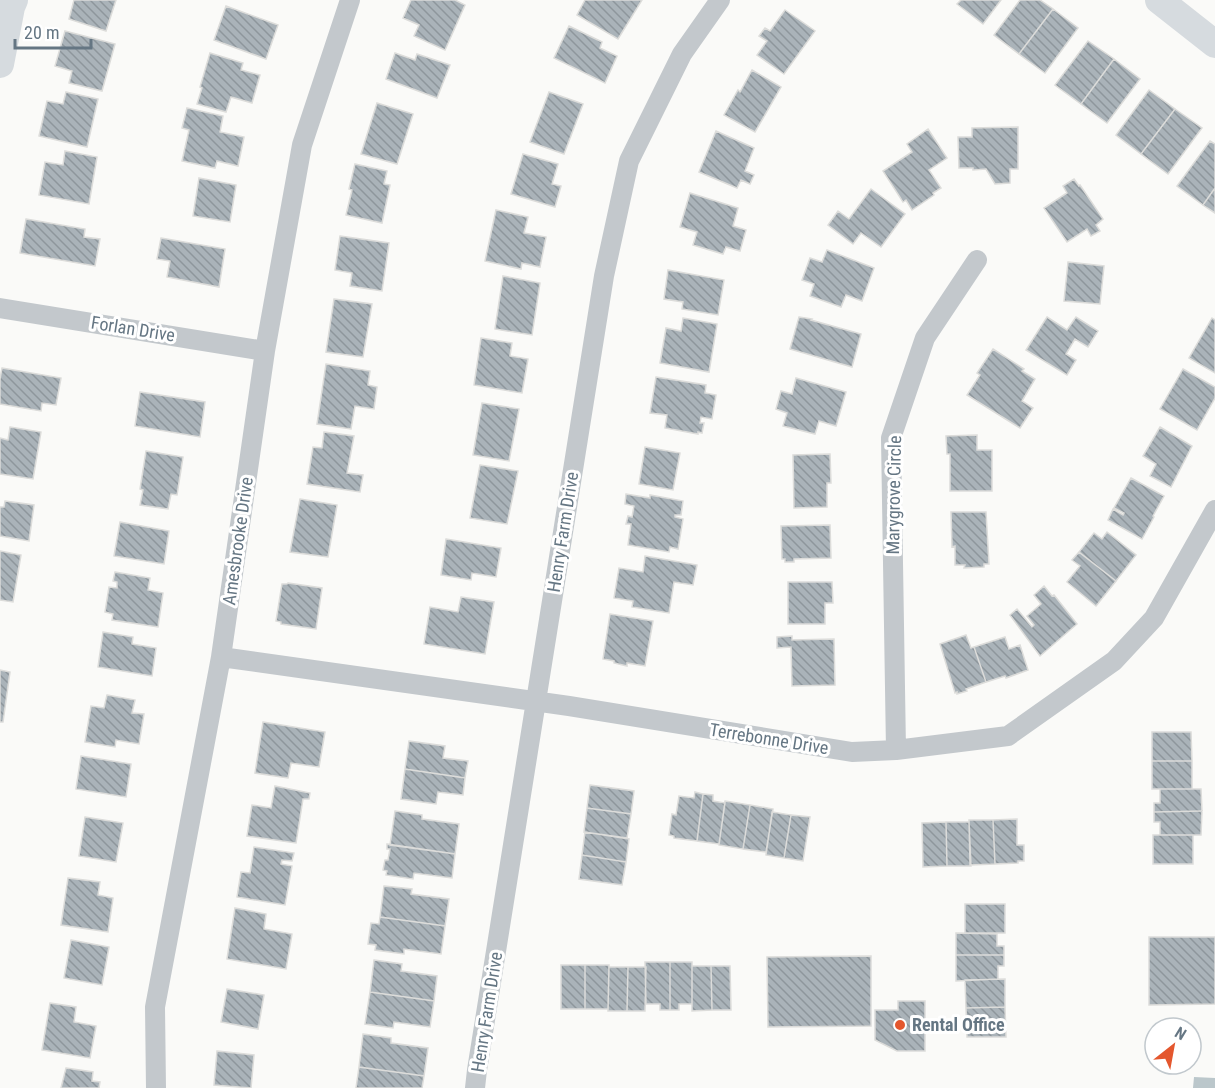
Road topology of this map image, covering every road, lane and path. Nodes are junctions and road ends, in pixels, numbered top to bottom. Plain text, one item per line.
1 (14, 0) edge
2 (350, 0) edge
3 (720, 0) edge
4 (1159, 0) edge
5 (1215, 45) edge
6 (0, 64) edge
7 (977, 260) dead end
8 (0, 308) edge
9 (266, 351) junction
10 (1215, 510) edge
11 (221, 657) junction
12 (536, 701) junction
13 (896, 750) junction
14 (156, 1088) edge
15 (476, 1088) edge

1 - 6 main road
2 - 9 street, Amesbrooke Drive
3 - 12 street, Henry Farm Drive
4 - 5 main road
7 - 13 street, Marygrove Circle
8 - 9 street, Forlan Drive
9 - 11 street, Amesbrooke Drive
10 - 13 street, Terrebonne Drive
11 - 12 street, Terrebonne Drive
11 - 14 street, Amesbrooke Drive
12 - 13 street, Terrebonne Drive
12 - 15 street, Henry Farm Drive

